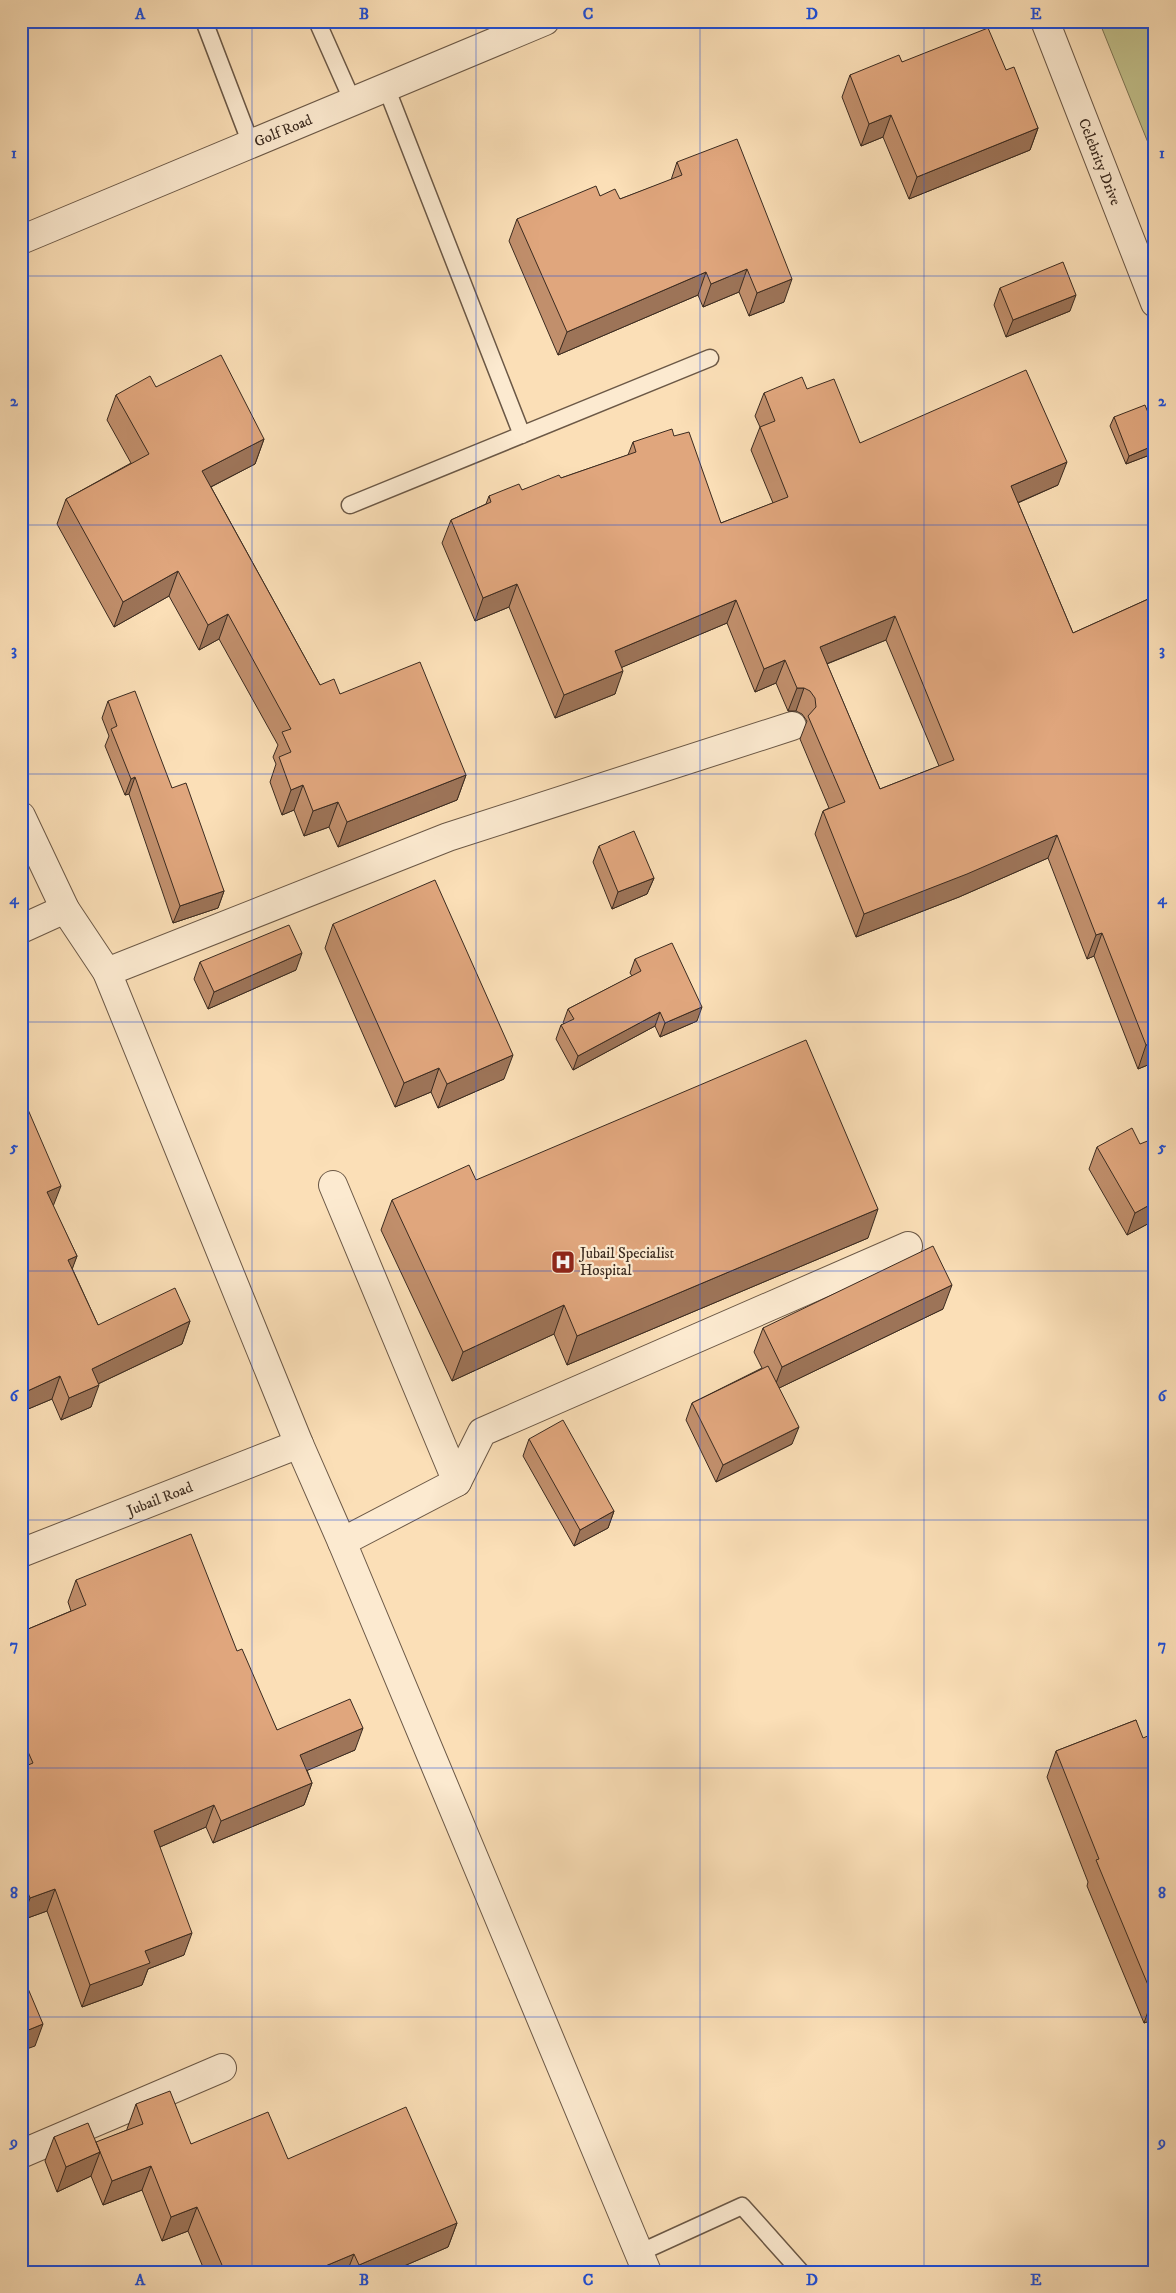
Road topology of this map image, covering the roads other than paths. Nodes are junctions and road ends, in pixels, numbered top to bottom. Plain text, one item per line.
1 (204, 21) edge
2 (317, 21) edge
3 (545, 21) edge
4 (1045, 21) edge
5 (386, 88) junction
6 (353, 102) junction
7 (251, 144) junction
8 (21, 240) edge
9 (1155, 303) edge
10 (710, 358) dead end
11 (522, 435) junction
12 (350, 505) dead end
13 (792, 726) dead end
14 (21, 816) edge
15 (65, 909) junction
16 (21, 929) edge
17 (107, 972) junction
18 (334, 1185) dead end
19 (908, 1246) dead end
20 (299, 1444) junction
21 (457, 1482) junction
22 (342, 1542) junction
23 (21, 1553) edge
24 (222, 2068) dead end
25 (21, 2154) edge
26 (643, 2262) edge
27 (800, 2272) edge

1 - 7 lane
2 - 6 lane
3 - 5 street, Golf Road
4 - 9 street, Celebrity Drive
5 - 6 street, Golf Road
5 - 11 lane
6 - 7 street, Golf Road
7 - 8 street, Golf Road
10 - 11 lane
11 - 12 lane
13 - 17 street
14 - 15 street
15 - 16 street
15 - 17 street
17 - 20 street
18 - 21 street
19 - 21 street
20 - 22 street
20 - 23 street, Jubail Road
21 - 22 street
22 - 26 street
24 - 25 street
26 - 27 lane

